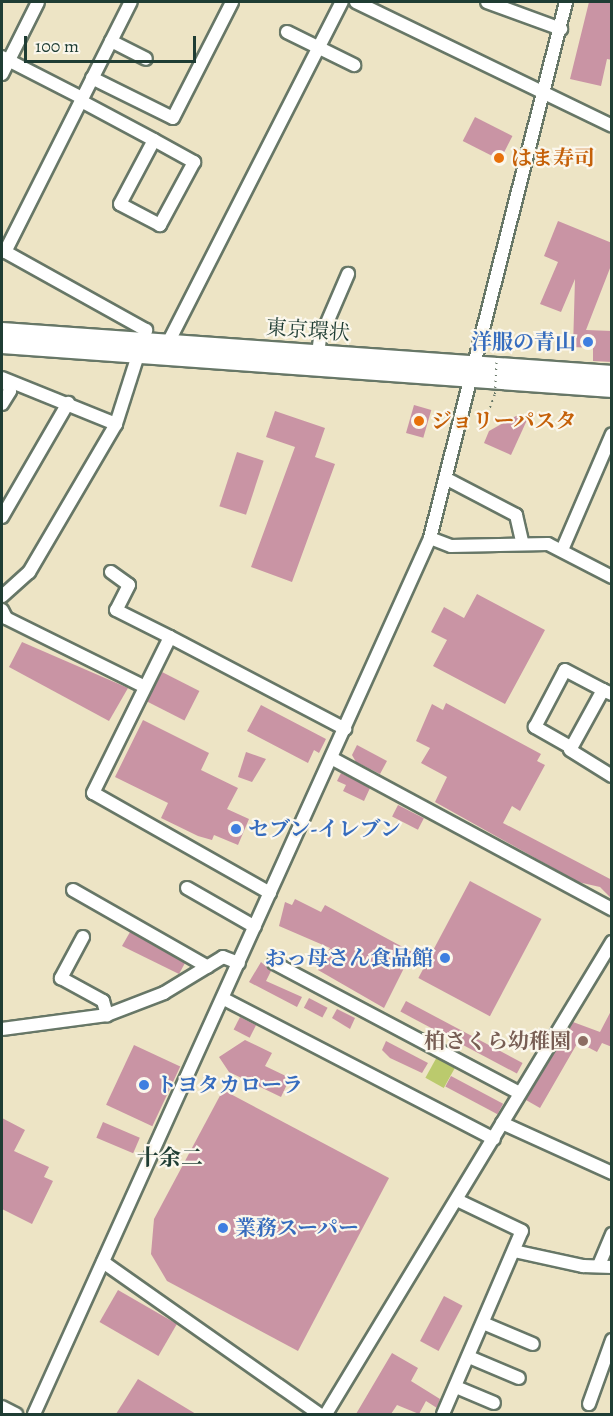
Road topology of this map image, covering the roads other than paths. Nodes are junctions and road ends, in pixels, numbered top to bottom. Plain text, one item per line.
1 (38, 2) edge
2 (131, 2) edge
3 (232, 2) edge
4 (342, 2) edge
5 (356, 2) edge
6 (487, 2) edge
7 (566, 2) edge
8 (561, 29) junction
9 (287, 32) dead end
10 (111, 41) junction
11 (319, 48) junction
12 (5, 59) edge
13 (146, 59) dead end
14 (354, 65) dead end
15 (2, 74) edge
16 (92, 78) junction
17 (545, 94) junction
18 (81, 100) junction
19 (612, 126) edge
20 (154, 140) junction
21 (3, 251) edge
22 (348, 274) dead end
23 (2, 331) edge
24 (168, 343) junction
25 (2, 345) edge
26 (142, 348) junction
27 (317, 361) junction
28 (471, 373) junction
29 (612, 374) edge
30 (4, 379) edge
31 (612, 389) edge
32 (68, 403) junction
33 (2, 404) edge
34 (116, 424) junction
35 (612, 435) edge
36 (447, 479) junction
37 (2, 517) edge
38 (430, 538) junction
39 (522, 542) junction
40 (562, 550) junction
41 (111, 572) dead end
42 (612, 577) edge
43 (2, 596) edge
44 (2, 610) edge
45 (170, 637) junction
46 (145, 687) junction
47 (608, 692) edge
48 (345, 729) junction
49 (572, 748) junction
50 (333, 759) junction
51 (612, 776) edge
52 (187, 888) dead end
53 (73, 890) dead end
54 (270, 893) junction
55 (612, 909) edge
56 (255, 927) junction
57 (83, 937) dead end
58 (611, 943) edge
59 (239, 963) junction
60 (274, 963) dead end
61 (208, 967) junction
62 (224, 999) junction
63 (107, 1015) junction
64 (2, 1029) edge
65 (520, 1093) junction
66 (502, 1123) junction
67 (492, 1146) junction
68 (612, 1173) edge
69 (459, 1201) junction
70 (612, 1234) edge
71 (514, 1251) junction
72 (103, 1262) junction
73 (605, 1266) edge
74 (483, 1323) junction
75 (612, 1340) edge
76 (533, 1344) dead end
77 (469, 1357) junction
78 (519, 1378) dead end
79 (456, 1387) junction
80 (494, 1403) dead end
81 (589, 1404) dead end
82 (2, 1407) edge
83 (16, 1414) edge
84 (34, 1414) edge
85 (319, 1414) edge
86 (326, 1414) edge
87 (443, 1414) edge

1 - 12 street
2 - 10 street
3 - 16 street
4 - 11 street
5 - 17 street
6 - 8 street
7 - 8 street
8 - 17 street
9 - 11 street
10 - 13 street
10 - 16 street
11 - 14 street
11 - 24 street
12 - 15 street
12 - 18 street
16 - 18 street
17 - 19 street
17 - 28 street
18 - 20 street
18 - 21 street
20 - 20 street
21 - 26 street
22 - 27 street
23 - 26 highway, 東京環状
24 - 26 highway, 東京環状
24 - 27 highway, 東京環状
25 - 26 highway, 東京環状
26 - 27 highway, 東京環状
26 - 34 street
27 - 28 highway, 東京環状
28 - 29 highway, 東京環状
28 - 31 highway, 東京環状
28 - 36 street
30 - 32 street
30 - 33 street
32 - 34 street
32 - 37 street
34 - 43 street
35 - 40 street
36 - 38 street
36 - 39 street
38 - 39 street
38 - 48 street
39 - 40 street
40 - 42 street
41 - 45 street
44 - 46 street
45 - 46 street
45 - 48 street
46 - 54 street
47 - 49 street
47 - 49 street
48 - 50 street
49 - 51 street
50 - 54 street
50 - 55 street
52 - 56 street
53 - 61 street
54 - 56 street
56 - 59 street
57 - 63 street
58 - 65 street
59 - 61 street
59 - 62 street
60 - 65 street
61 - 63 street
62 - 67 street
62 - 72 street
63 - 64 street
65 - 66 street
66 - 67 street
66 - 68 street
67 - 69 street
69 - 71 street
69 - 86 street
70 - 73 street
71 - 73 street
71 - 74 street
72 - 84 street
72 - 85 street
74 - 76 street
74 - 77 street
75 - 81 street
77 - 78 street
77 - 79 street
79 - 80 street
79 - 87 street
82 - 83 street

